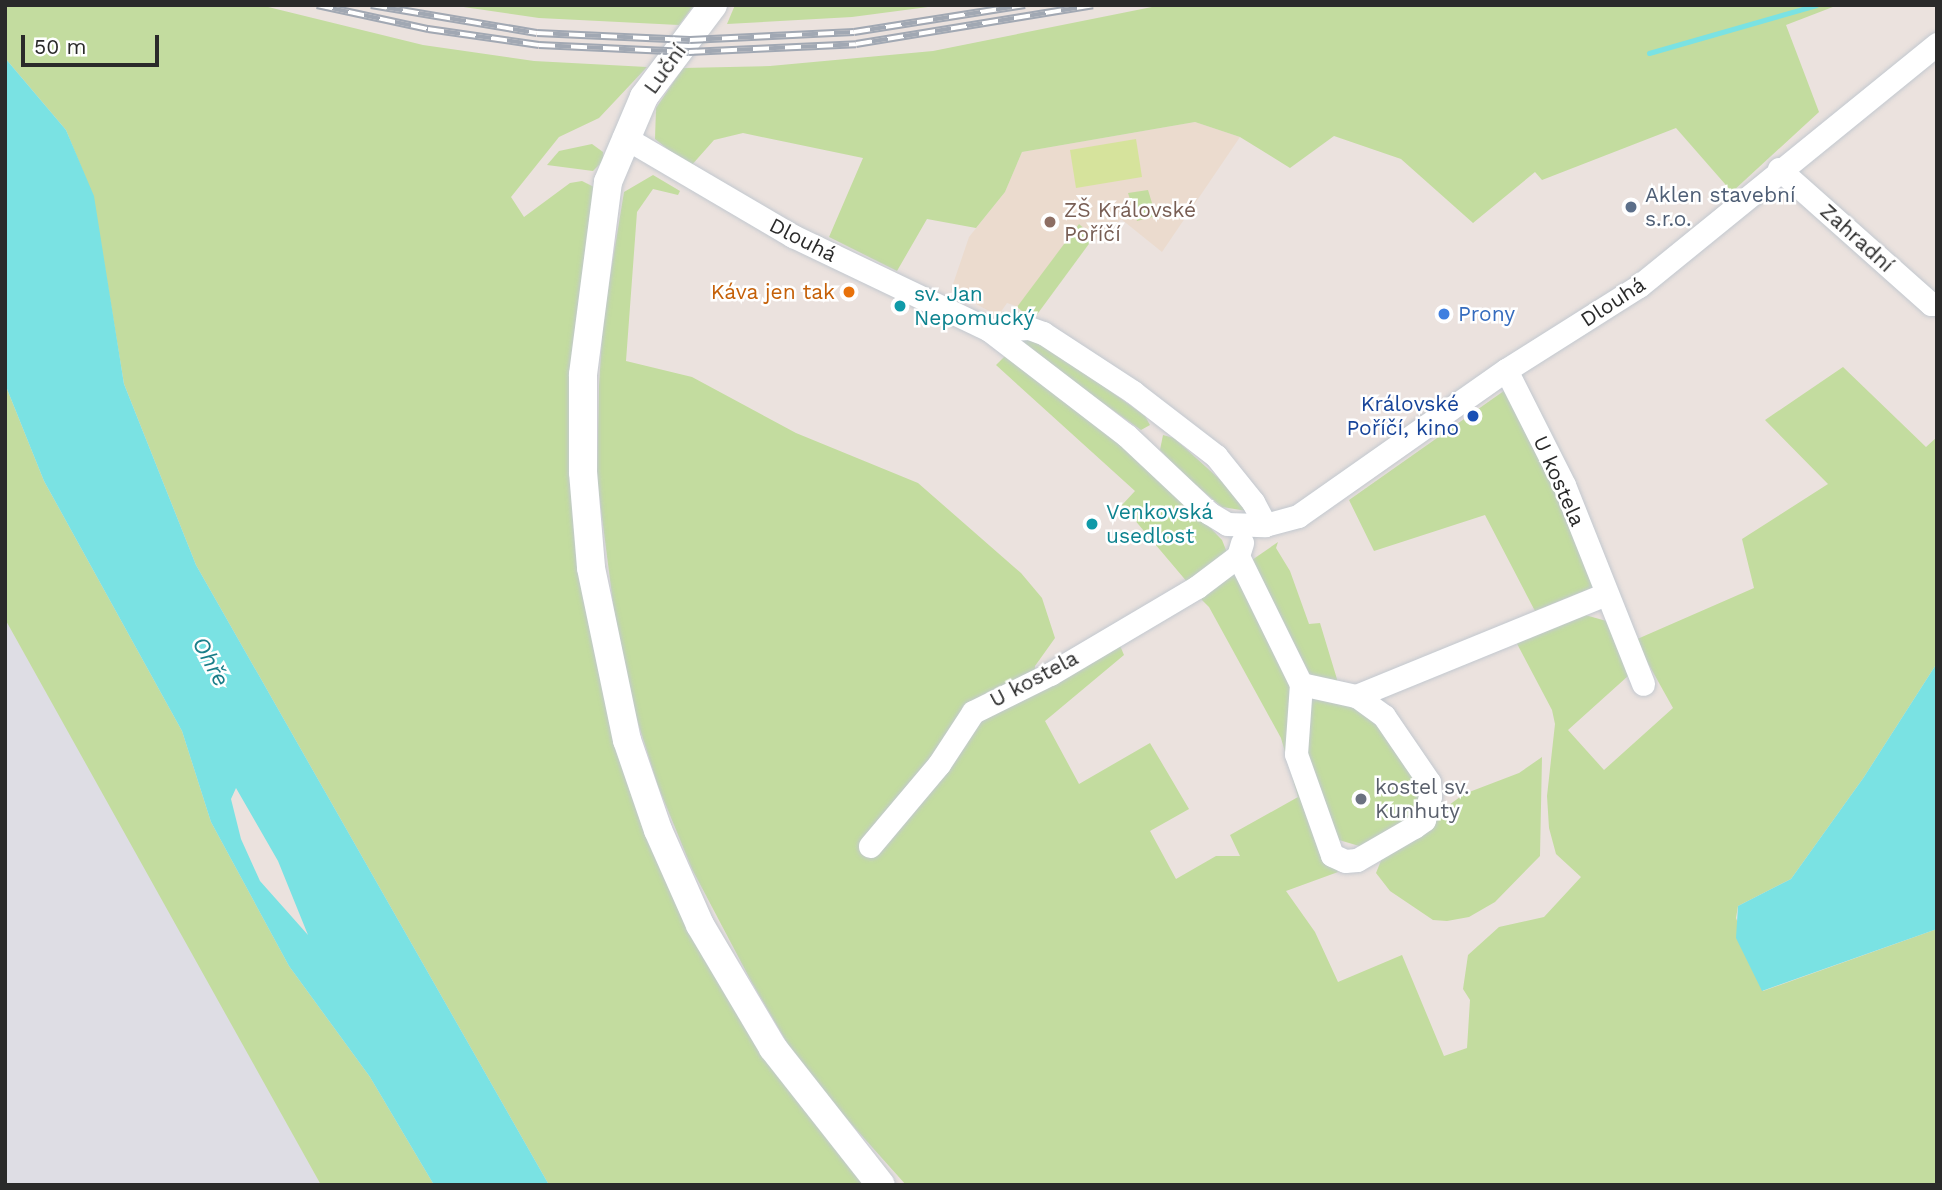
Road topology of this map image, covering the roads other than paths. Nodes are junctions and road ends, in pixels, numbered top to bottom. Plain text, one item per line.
1 (713, 5) edge
2 (1937, 44) edge
3 (624, 137) junction
4 (1779, 169) junction
5 (1937, 304) edge
6 (989, 330) junction
7 (1506, 370) junction
8 (1256, 526) junction
9 (1238, 556) junction
10 (1606, 594) junction
11 (1301, 684) junction
12 (1643, 684) dead end
13 (1356, 696) junction
14 (870, 846) dead end
15 (881, 1185) edge

1 - 3 street, Luční
2 - 4 street, Dlouhá
3 - 6 street, Dlouhá
3 - 15 street, Luční
4 - 5 street, Zahradní
4 - 7 street, Dlouhá
6 - 8 street, Dlouhá
6 - 8 street, Dlouhá
7 - 8 street, Dlouhá
7 - 10 street, U kostela
8 - 9 street
9 - 11 street
9 - 14 street, U kostela
10 - 12 street, U kostela
10 - 13 street
11 - 13 street
11 - 13 street

